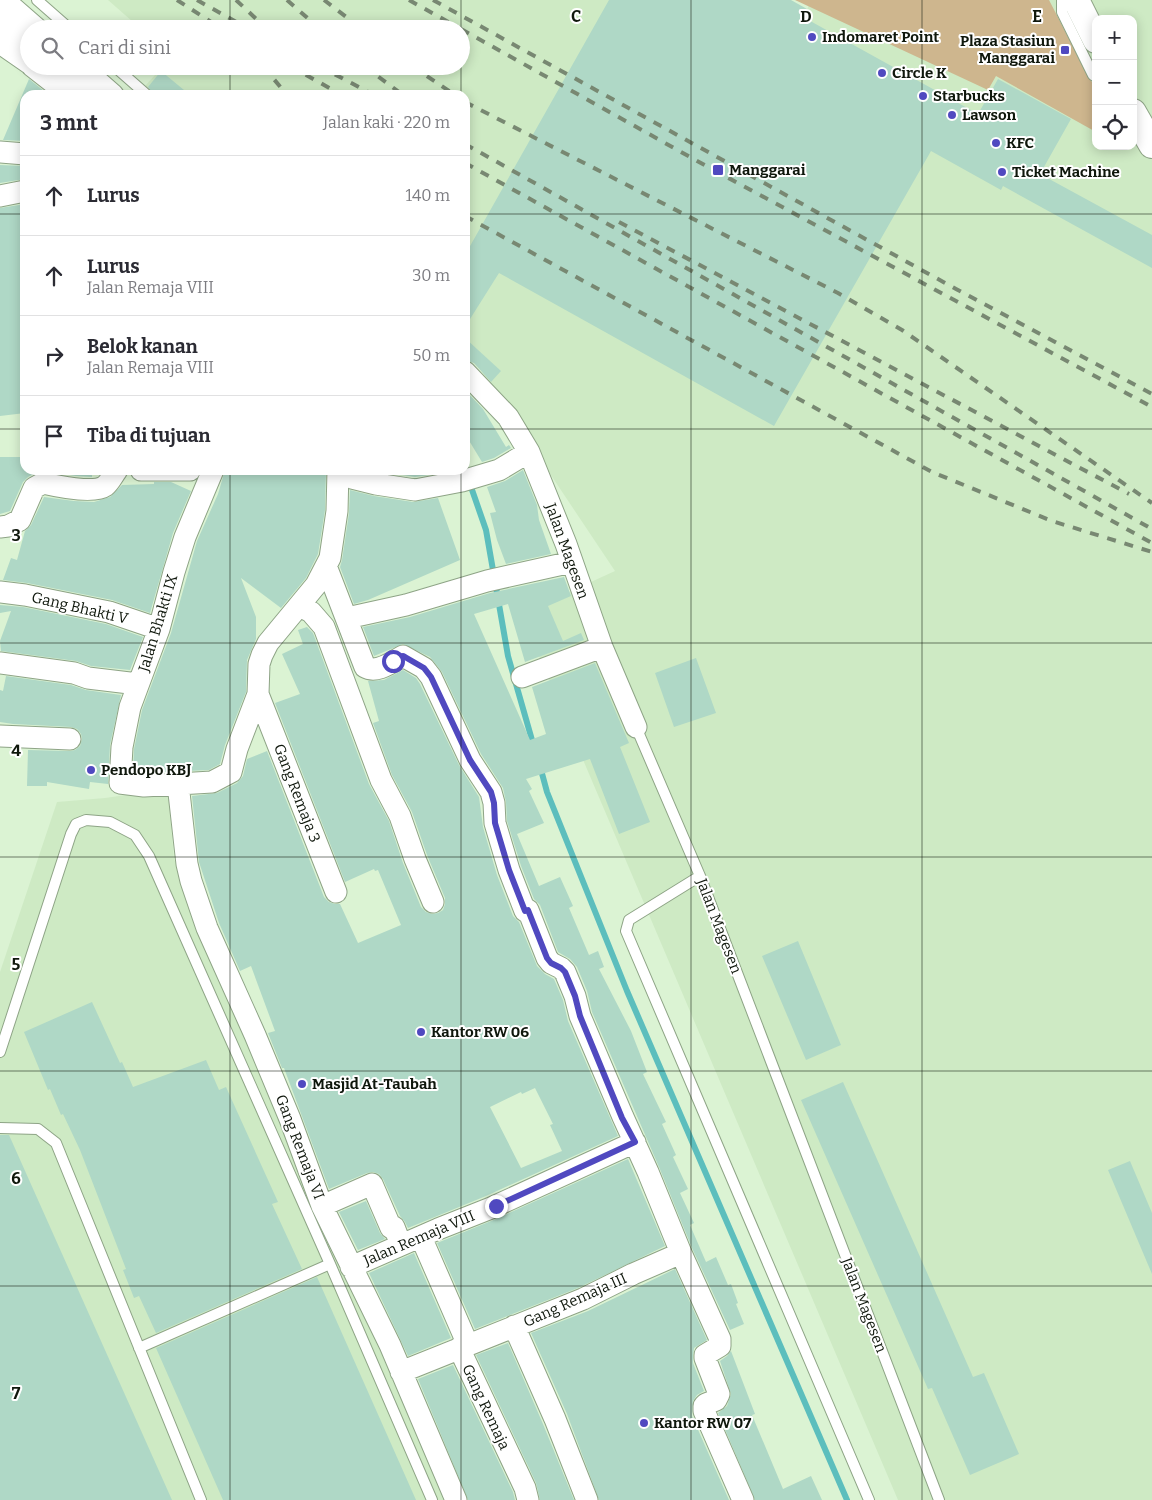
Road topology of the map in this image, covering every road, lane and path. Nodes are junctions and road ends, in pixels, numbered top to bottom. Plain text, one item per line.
1 (4, 0) edge
2 (37, 0) edge
3 (1062, 0) edge
4 (1076, 0) edge
5 (0, 20) edge
6 (27, 20) edge
7 (60, 20) edge
8 (1092, 32) edge
9 (20, 37) edge
10 (0, 43) edge
11 (20, 57) edge
12 (1092, 73) edge
13 (44, 75) edge
14 (65, 75) edge
15 (90, 75) edge
16 (124, 75) edge
17 (63, 90) edge
18 (82, 90) edge
19 (107, 90) edge
20 (141, 90) edge
21 (1137, 119) edge
22 (1152, 146) edge
23 (0, 152) edge
24 (20, 154) edge
25 (20, 192) edge
26 (0, 196) edge
27 (470, 377) edge
28 (529, 452) junction
29 (113, 475) edge
30 (208, 475) edge
31 (339, 475) edge
32 (349, 475) edge
33 (0, 527) edge
34 (572, 562) junction
35 (326, 566) junction
36 (0, 592) edge
37 (300, 606) junction
38 (347, 618) junction
39 (160, 629) junction
40 (602, 647) junction
41 (0, 662) edge
42 (522, 677) dead end
43 (138, 684) junction
44 (258, 694) junction
45 (636, 727) joint
46 (0, 736) edge
47 (70, 738) dead end
48 (178, 784) junction
49 (700, 876) junction
50 (336, 892) dead end
51 (434, 902) dead end
52 (0, 1052) edge
53 (0, 1128) edge
54 (635, 1142) junction
55 (322, 1206) junction
56 (421, 1237) junction
57 (401, 1245) junction
58 (682, 1253) junction
59 (330, 1264) junction
60 (351, 1267) junction
61 (514, 1326) junction
62 (464, 1347) junction
63 (139, 1348) junction
64 (401, 1372) junction
65 (201, 1500) edge
66 (432, 1500) edge
67 (456, 1500) edge
68 (528, 1500) edge
69 (587, 1500) edge
70 (743, 1500) edge
71 (869, 1500) edge
72 (939, 1500) edge

1 - 6 street
2 - 7 lane
3 - 12 lane
4 - 8 street
5 - 9 street
10 - 11 street
13 - 17 street
14 - 18 street
15 - 19 street
16 - 20 lane
21 - 22 street
23 - 24 street
25 - 26 street
27 - 28 street, Jalan Magesen
28 - 32 street
28 - 34 street, Jalan Magesen
29 - 33 street
30 - 39 street, Jalan Bhakti IX
31 - 35 street
34 - 38 street
34 - 40 street, Jalan Magesen
35 - 37 street
35 - 38 street
36 - 39 street, Gang Bhakti V
37 - 44 street
37 - 51 street
38 - 54 street
39 - 43 street, Jalan Bhakti IX
40 - 42 street
40 - 45 street, Jalan Magesen
41 - 43 street
43 - 48 street, Jalan Bhakti IX
44 - 48 street
44 - 50 street, Gang Remaja 3
45 - 49 lane, Jalan Magesen
46 - 47 street
48 - 55 street, Gang Remaja VI
49 - 71 lane
49 - 72 lane, Jalan Magesen
52 - 59 lane
53 - 63 lane
54 - 56 street, Jalan Remaja VIII
54 - 58 street
55 - 57 street
55 - 60 street, Gang Remaja VI
56 - 57 street, Jalan Remaja VIII
56 - 62 street, Gang Remaja
57 - 60 street, Jalan Remaja VIII
58 - 61 street, Gang Remaja III
58 - 70 street
59 - 63 lane
59 - 66 lane
60 - 64 street, Gang Remaja VI
61 - 62 street, Gang Remaja III
61 - 69 street
62 - 64 street, Gang Remaja III
62 - 68 street, Gang Remaja
63 - 65 lane
64 - 67 street, Gang Remaja VI

